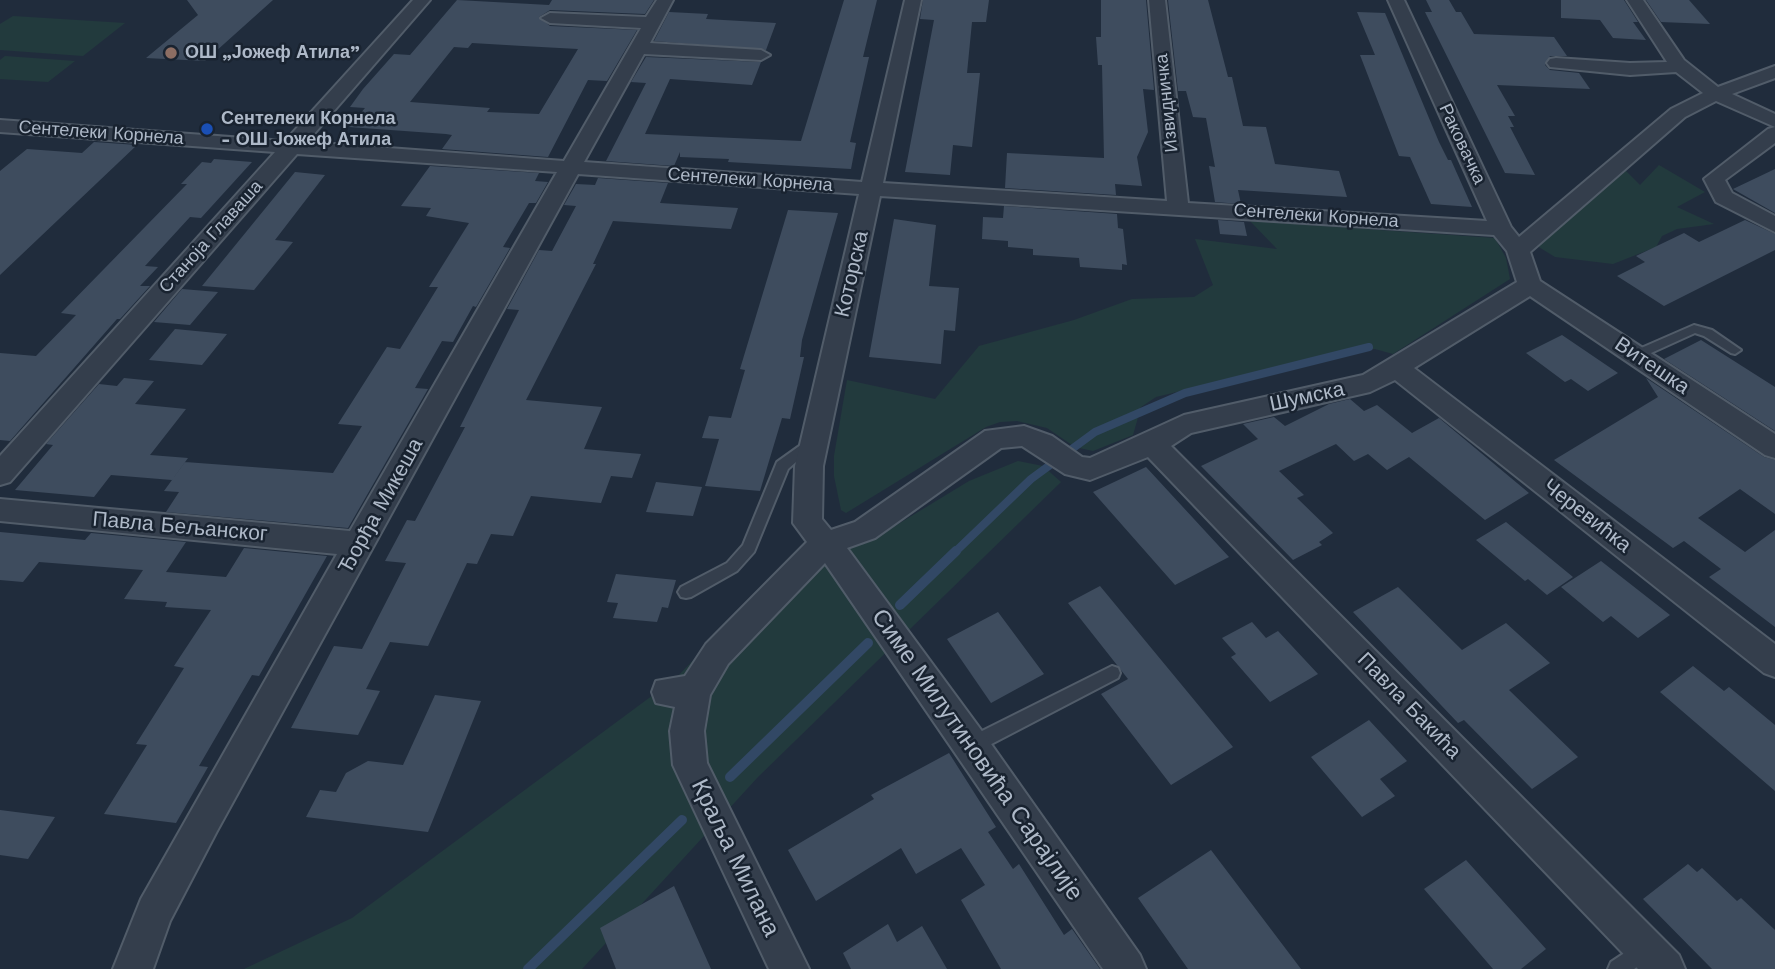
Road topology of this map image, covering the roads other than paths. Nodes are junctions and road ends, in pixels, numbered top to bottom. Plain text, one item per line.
1 (422, 0) edge
2 (913, 0) edge
3 (1157, 0) edge
4 (1396, 0) edge
5 (1635, 0) edge
6 (659, 11) edge
7 (550, 18) dead end
8 (639, 48) junction
9 (761, 55) dead end
10 (1556, 63) dead end
11 (1677, 65) junction
12 (1775, 72) edge
13 (1716, 94) junction
14 (0, 126) edge
15 (23, 127) junction
16 (1774, 131) edge
17 (0, 145) edge
18 (292, 147) junction
19 (571, 167) junction
20 (872, 189) junction
21 (1178, 207) junction
22 (1775, 225) edge
23 (1501, 229) junction
24 (1518, 250) junction
25 (1530, 285) junction
26 (1735, 350) dead end
27 (1636, 355) junction
28 (1398, 369) junction
29 (816, 439) junction
30 (1152, 444) junction
31 (1775, 448) edge
32 (0, 474) edge
33 (0, 510) edge
34 (360, 544) junction
35 (824, 544) junction
36 (686, 592) dead end
37 (1775, 663) edge
38 (1112, 673) dead end
39 (972, 745) junction
40 (1655, 959) edge
41 (133, 969) edge
42 (789, 969) edge
43 (1126, 969) edge
44 (1618, 969) edge

1 - 18 street, Станоја Главаша
2 - 20 street, Которска
3 - 21 street, Извидничка
4 - 23 street, Раковачка
5 - 11 street
6 - 7 street, Ђорђа Микеша
6 - 8 street, Ђорђа Микеша
8 - 9 street
8 - 19 street, Ђорђа Микеша
10 - 11 street
11 - 13 street
12 - 13 street
13 - 16 street
13 - 24 street
14 - 15 street, Сентелеки Корнела
15 - 17 street
15 - 18 street, Сентелеки Корнела
16 - 22 street
18 - 19 street, Сентелеки Корнела
18 - 32 street, Станоја Главаша
19 - 20 street, Сентелеки Корнела
19 - 34 street, Ђорђа Микеша
20 - 21 street, Сентелеки Корнела
20 - 29 street, Которска
21 - 23 street, Сентелеки Корнела
23 - 24 street, Раковачка
24 - 25 street, Раковачка
25 - 27 street, Витешка
25 - 28 street, Шумска
26 - 27 lane
27 - 31 street, Витешка
28 - 30 street, Шумска
28 - 37 street, Черевићка
29 - 35 street, Которска
29 - 36 lane
30 - 35 street, Шумска
30 - 40 street, Павла Бакића
33 - 34 street, Павла Бељанског
34 - 41 street, Ђорђа Микеша
35 - 39 street, Симе Милутиновића Сарајлије
35 - 42 street, Краља Милана
38 - 39 lane
39 - 43 street, Симе Милутиновића Сарајлије
40 - 44 lane

